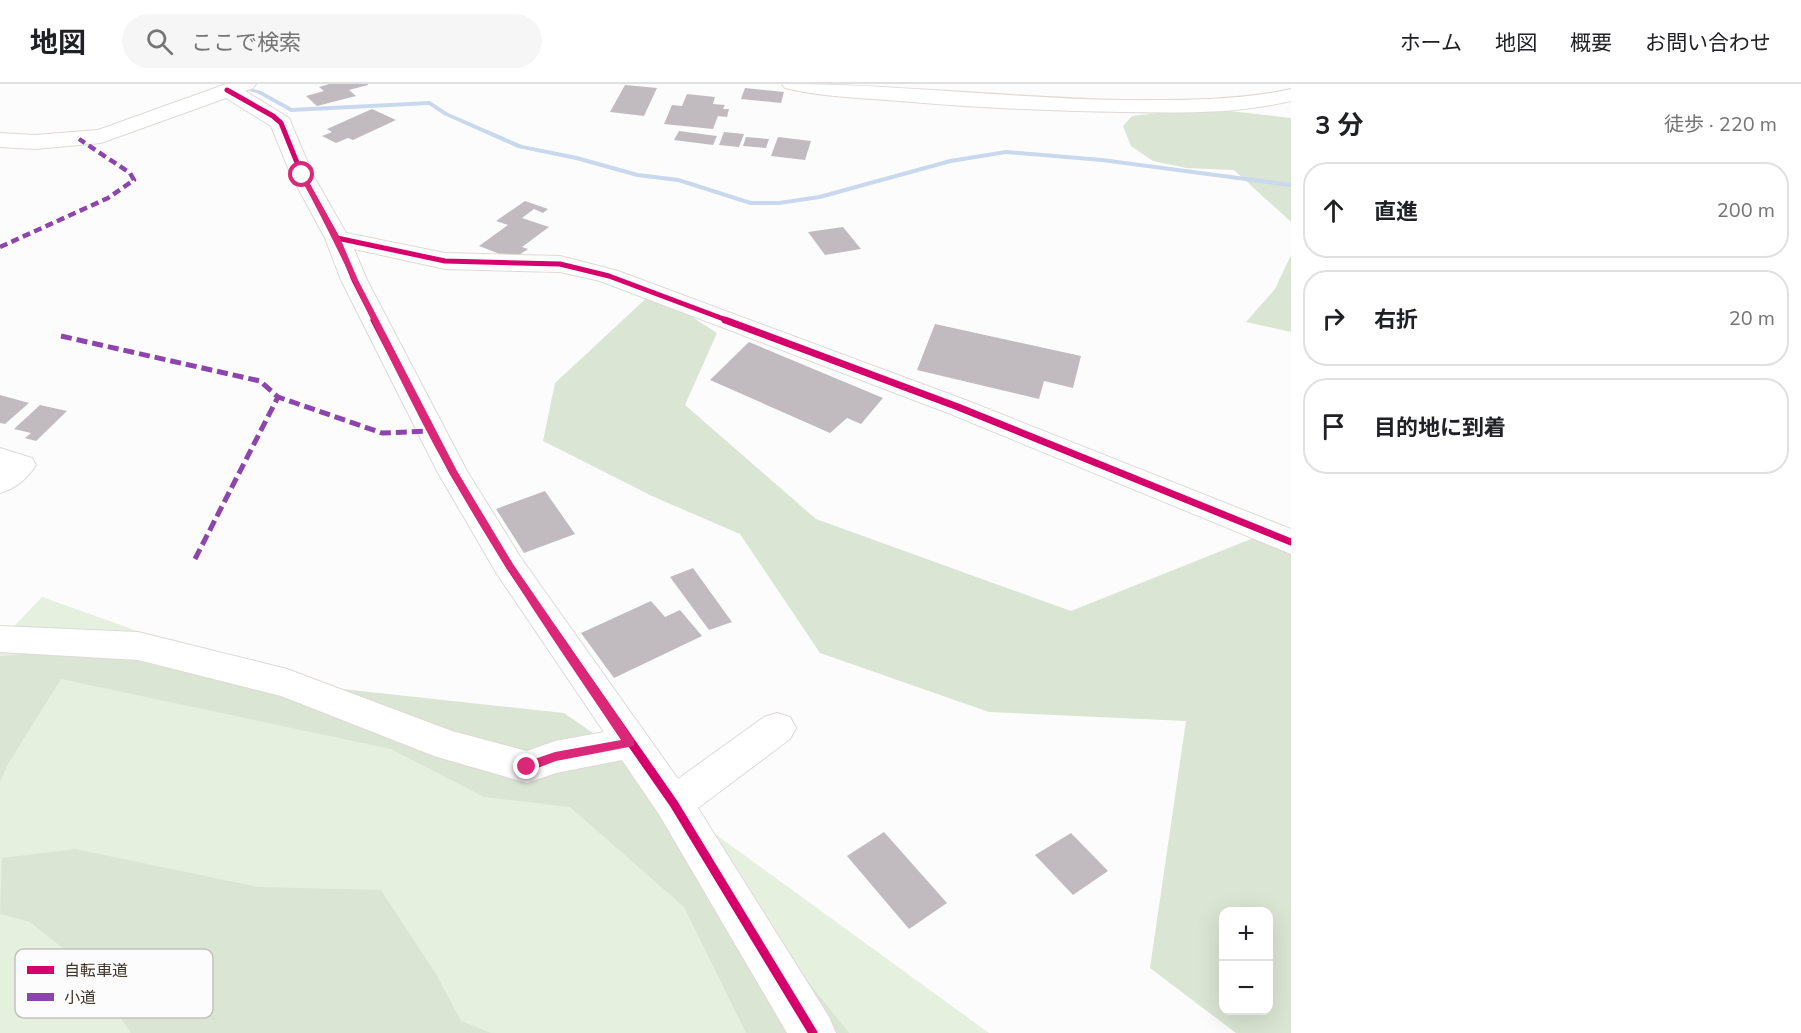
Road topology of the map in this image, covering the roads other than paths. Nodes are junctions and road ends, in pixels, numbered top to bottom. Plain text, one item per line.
1 (792, 84) edge
2 (237, 87) edge
3 (1291, 95) edge
4 (0, 140) edge
5 (337, 238) junction
6 (0, 458) edge
7 (0, 483) edge
8 (1291, 542) edge
9 (0, 639) edge
10 (777, 728) dead end
11 (630, 743) junction
12 (674, 804) junction
13 (813, 1033) edge

1 - 3 street
2 - 4 street
2 - 5 street
5 - 8 street
5 - 11 street
6 - 7 street
9 - 11 street
10 - 12 street
11 - 12 street
12 - 13 street

